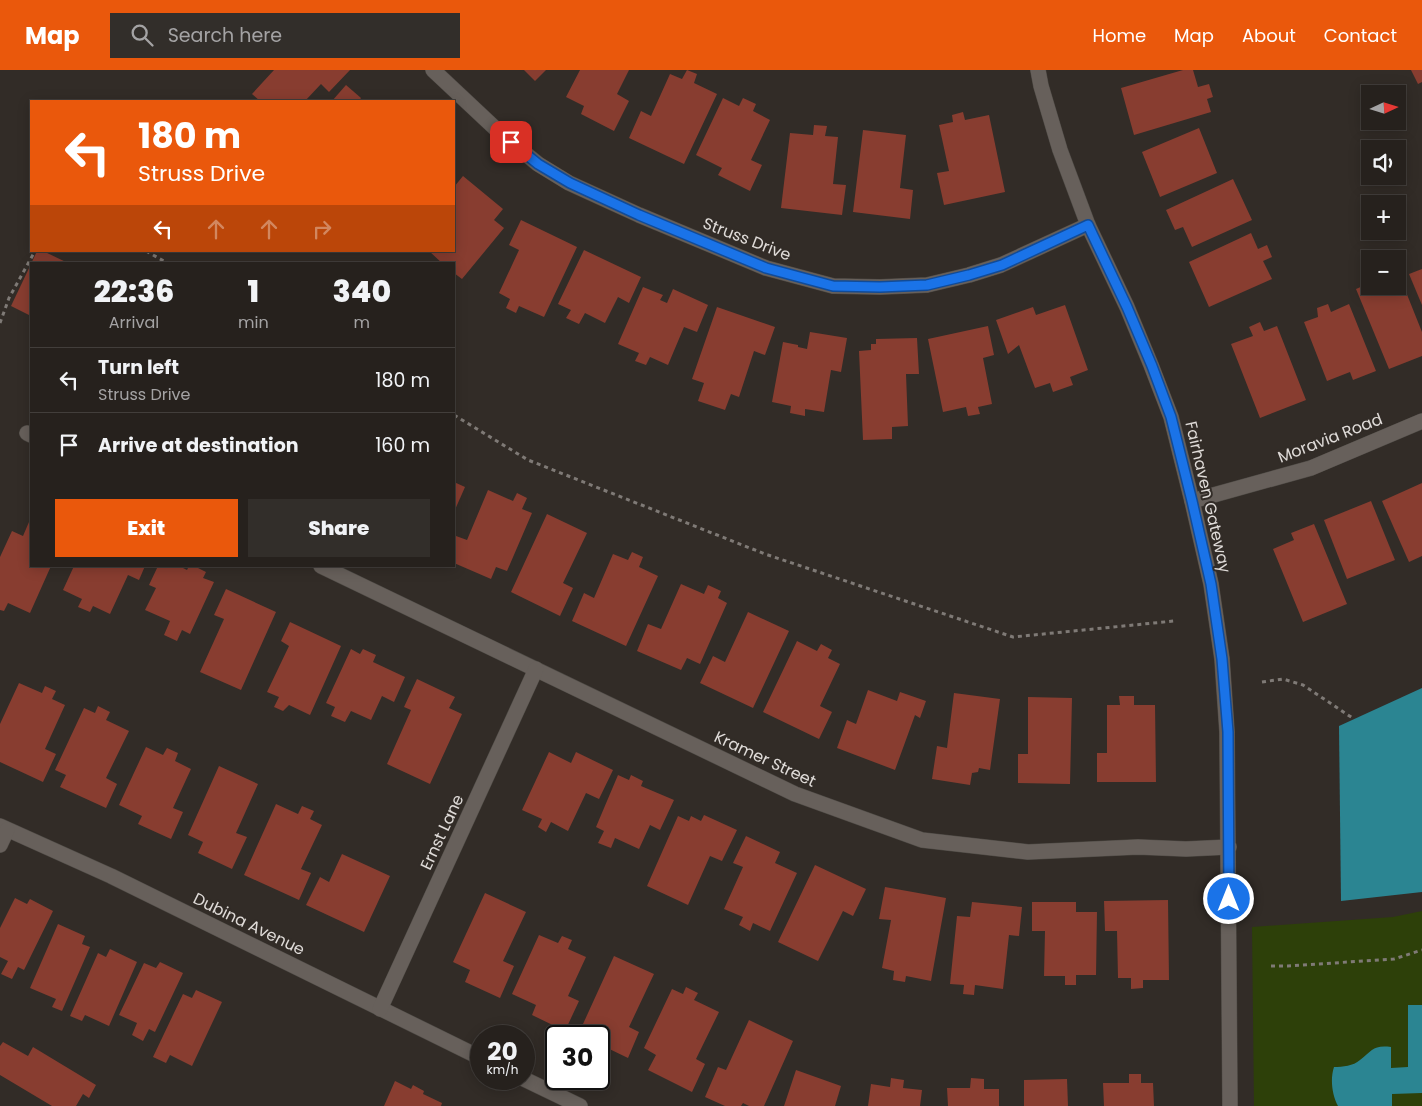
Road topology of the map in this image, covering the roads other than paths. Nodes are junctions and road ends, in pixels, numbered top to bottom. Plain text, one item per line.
1 (433, 70) edge
2 (1038, 70) edge
3 (1088, 225) junction
4 (1422, 421) edge
5 (1192, 501) junction
6 (323, 567) edge
7 (536, 669) junction
8 (4, 828) edge
9 (0, 845) edge
10 (1229, 847) junction
11 (380, 1009) junction
12 (470, 1053) edge
13 (535, 1084) edge
14 (580, 1106) edge
15 (1230, 1106) edge

1 - 3 street, Struss Drive
2 - 3 street, Fairhaven Gateway
3 - 5 street, Fairhaven Gateway
4 - 5 street, Moravia Road
5 - 10 street, Fairhaven Gateway
6 - 7 street, Kramer Street
7 - 10 street, Kramer Street
7 - 11 street, Ernst Lane
8 - 9 street
8 - 11 street, Dubina Avenue
10 - 15 street, Fairhaven Gateway
11 - 12 street, Dubina Avenue
13 - 14 street

